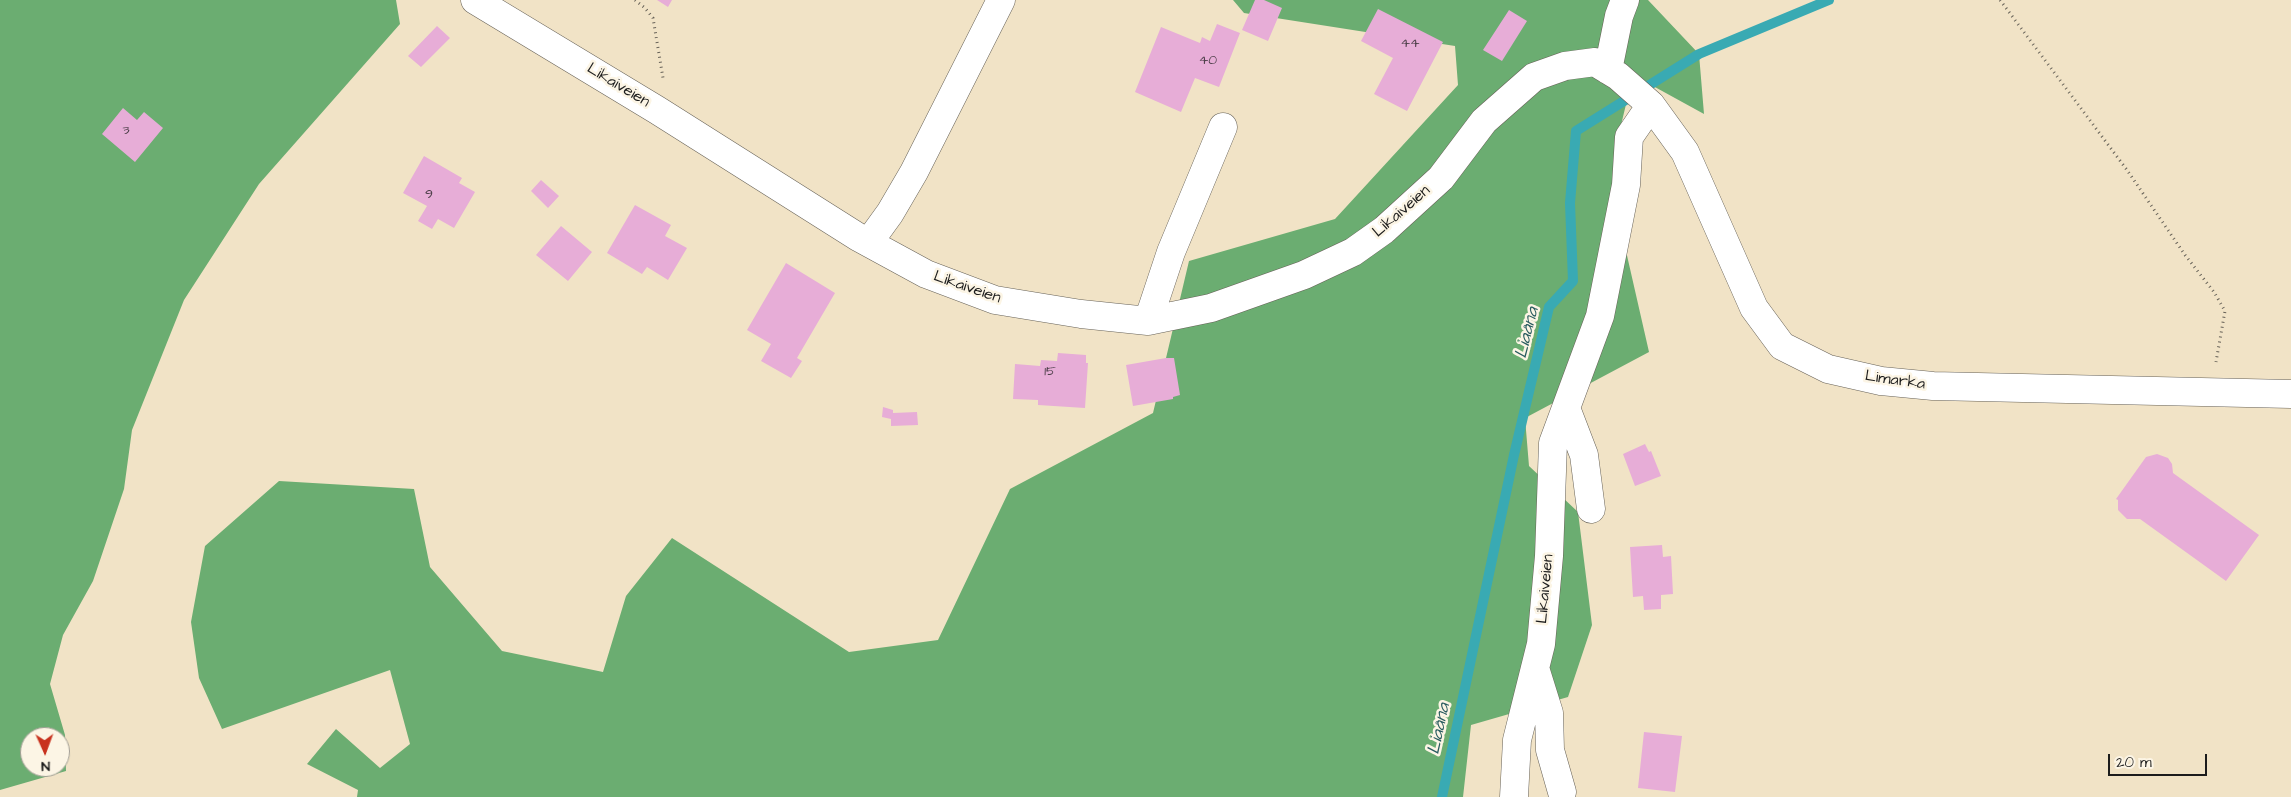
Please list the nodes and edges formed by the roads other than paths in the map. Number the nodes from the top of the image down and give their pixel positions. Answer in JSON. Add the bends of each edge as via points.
{"nodes":[{"id":1,"x":475,"y":0,"type":"edge"},
{"id":2,"x":1001,"y":0,"type":"edge"},
{"id":3,"x":1625,"y":0,"type":"edge"},
{"id":4,"x":1608,"y":70,"type":"junction"},
{"id":5,"x":1651,"y":105,"type":"junction"},
{"id":6,"x":1223,"y":127,"type":"dead end"},
{"id":7,"x":869,"y":242,"type":"junction"},
{"id":8,"x":1148,"y":321,"type":"junction"},
{"id":9,"x":2291,"y":394,"type":"edge"},
{"id":10,"x":1566,"y":408,"type":"junction"},
{"id":11,"x":1591,"y":509,"type":"dead end"},
{"id":12,"x":1535,"y":668,"type":"junction"},
{"id":13,"x":1562,"y":792,"type":"dead end"},
{"id":14,"x":1514,"y":797,"type":"edge"}],
"edges":[{"from":1,"to":7,"type":"street","name":"Likaiveien"},
{"from":2,"to":7,"type":"street","via":[[914,172]]},
{"from":3,"to":4,"type":"street"},
{"from":4,"to":5,"type":"street","name":"Likaiveien"},
{"from":4,"to":8,"type":"street","name":"Likaiveien","via":[[1595,62],[1565,66],[1534,77],[1484,121],[1441,178],[1384,230],[1353,252],[1304,275],[1211,308]]},
{"from":5,"to":9,"type":"street","name":"Limarka","via":[[1685,152],[1754,308],[1782,346],[1828,369],[1881,381],[1934,386]]},
{"from":5,"to":10,"type":"street","name":"Likaiveien","via":[[1629,137],[1626,185],[1600,316]]},
{"from":6,"to":8,"type":"street"},
{"from":7,"to":8,"type":"street","name":"Likaiveien","via":[[926,274],[995,300]]},
{"from":10,"to":11,"type":"street","via":[[1584,454]]},
{"from":10,"to":12,"type":"street","name":"Likaiveien","via":[[1553,443],[1549,556],[1541,644]]},
{"from":12,"to":13,"type":"street","via":[[1549,713],[1550,750]]},
{"from":12,"to":14,"type":"street","name":"Likaiveien","via":[[1517,740]]}]}
